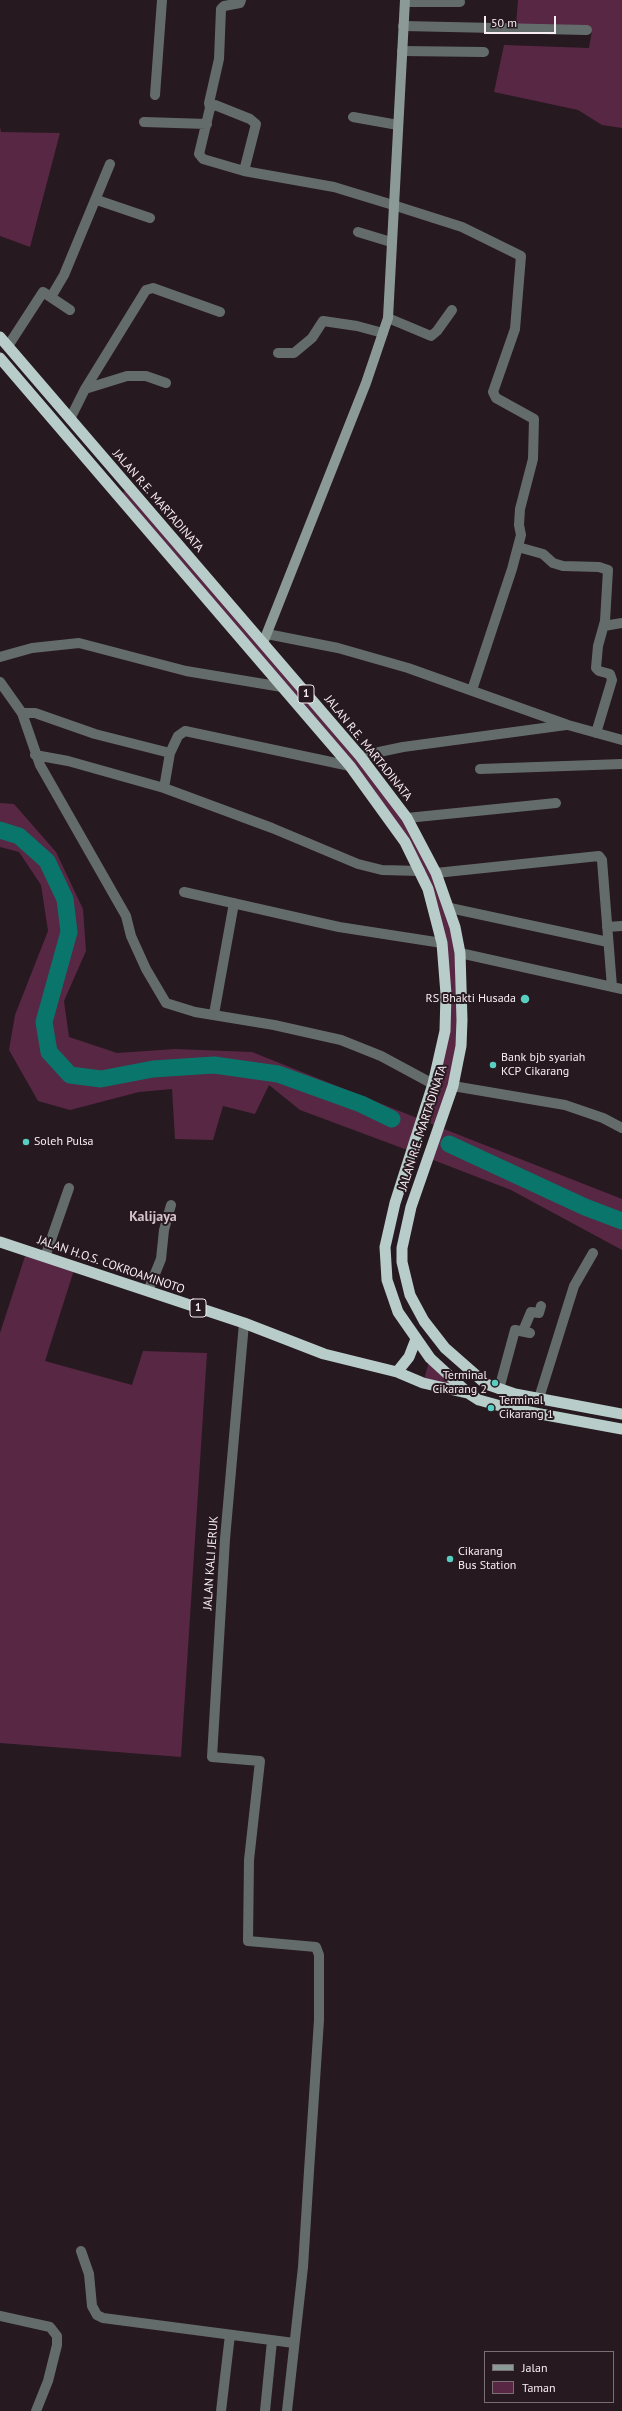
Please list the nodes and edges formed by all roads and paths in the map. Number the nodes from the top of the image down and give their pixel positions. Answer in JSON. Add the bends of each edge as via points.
{"nodes":[{"id":1,"x":162,"y":0,"type":"edge"},
{"id":2,"x":240,"y":0,"type":"edge"},
{"id":3,"x":405,"y":1,"type":"edge"},
{"id":4,"x":460,"y":2,"type":"dead end"},
{"id":5,"x":403,"y":26,"type":"junction"},
{"id":6,"x":587,"y":30,"type":"dead end"},
{"id":7,"x":402,"y":51,"type":"junction"},
{"id":8,"x":484,"y":52,"type":"dead end"},
{"id":9,"x":155,"y":95,"type":"dead end"},
{"id":10,"x":210,"y":108,"type":"junction"},
{"id":11,"x":354,"y":117,"type":"dead end"},
{"id":12,"x":144,"y":122,"type":"dead end"},
{"id":13,"x":207,"y":124,"type":"junction"},
{"id":14,"x":398,"y":125,"type":"junction"},
{"id":15,"x":110,"y":164,"type":"dead end"},
{"id":16,"x":244,"y":171,"type":"junction"},
{"id":17,"x":97,"y":200,"type":"junction"},
{"id":18,"x":393,"y":205,"type":"junction"},
{"id":19,"x":150,"y":218,"type":"dead end"},
{"id":20,"x":358,"y":232,"type":"dead end"},
{"id":21,"x":391,"y":242,"type":"junction"},
{"id":22,"x":51,"y":297,"type":"junction"},
{"id":23,"x":70,"y":310,"type":"dead end"},
{"id":24,"x":452,"y":310,"type":"dead end"},
{"id":25,"x":220,"y":312,"type":"dead end"},
{"id":26,"x":388,"y":318,"type":"junction"},
{"id":27,"x":383,"y":332,"type":"junction"},
{"id":28,"x":0,"y":337,"type":"edge"},
{"id":29,"x":8,"y":346,"type":"junction"},
{"id":30,"x":278,"y":353,"type":"dead end"},
{"id":31,"x":0,"y":358,"type":"edge"},
{"id":32,"x":166,"y":382,"type":"dead end"},
{"id":33,"x":85,"y":389,"type":"junction"},
{"id":34,"x":70,"y":419,"type":"junction"},
{"id":35,"x":518,"y":547,"type":"junction"},
{"id":36,"x":622,"y":623,"type":"edge"},
{"id":37,"x":604,"y":626,"type":"junction"},
{"id":38,"x":265,"y":638,"type":"junction"},
{"id":39,"x":0,"y":657,"type":"edge"},
{"id":40,"x":0,"y":682,"type":"edge"},
{"id":41,"x":282,"y":687,"type":"junction"},
{"id":42,"x":472,"y":690,"type":"junction"},
{"id":43,"x":22,"y":713,"type":"junction"},
{"id":44,"x":568,"y":725,"type":"junction"},
{"id":45,"x":596,"y":733,"type":"junction"},
{"id":46,"x":622,"y":740,"type":"edge"},
{"id":47,"x":170,"y":753,"type":"junction"},
{"id":48,"x":35,"y":755,"type":"junction"},
{"id":49,"x":360,"y":756,"type":"junction"},
{"id":50,"x":622,"y":764,"type":"edge"},
{"id":51,"x":350,"y":766,"type":"junction"},
{"id":52,"x":480,"y":769,"type":"dead end"},
{"id":53,"x":164,"y":788,"type":"junction"},
{"id":54,"x":556,"y":803,"type":"dead end"},
{"id":55,"x":407,"y":818,"type":"junction"},
{"id":56,"x":420,"y":871,"type":"junction"},
{"id":57,"x":436,"y":873,"type":"junction"},
{"id":58,"x":184,"y":892,"type":"dead end"},
{"id":59,"x":234,"y":903,"type":"junction"},
{"id":60,"x":450,"y":908,"type":"junction"},
{"id":61,"x":622,"y":926,"type":"edge"},
{"id":62,"x":607,"y":927,"type":"junction"},
{"id":63,"x":608,"y":942,"type":"junction"},
{"id":64,"x":442,"y":943,"type":"junction"},
{"id":65,"x":460,"y":953,"type":"junction"},
{"id":66,"x":617,"y":988,"type":"edge"},
{"id":67,"x":214,"y":1014,"type":"junction"},
{"id":68,"x":433,"y":1084,"type":"junction"},
{"id":69,"x":453,"y":1086,"type":"junction"},
{"id":70,"x":622,"y":1128,"type":"edge"},
{"id":71,"x":403,"y":1176,"type":"junction"},
{"id":72,"x":420,"y":1181,"type":"junction"},
{"id":73,"x":70,"y":1188,"type":"dead end"},
{"id":74,"x":395,"y":1203,"type":"junction"},
{"id":75,"x":171,"y":1205,"type":"dead end"},
{"id":76,"x":411,"y":1207,"type":"junction"},
{"id":77,"x":0,"y":1242,"type":"edge"},
{"id":78,"x":593,"y":1253,"type":"dead end"},
{"id":79,"x":45,"y":1257,"type":"junction"},
{"id":80,"x":148,"y":1291,"type":"junction"},
{"id":81,"x":541,"y":1306,"type":"dead end"},
{"id":82,"x":244,"y":1323,"type":"junction"},
{"id":83,"x":416,"y":1339,"type":"junction"},
{"id":84,"x":397,"y":1372,"type":"junction"},
{"id":85,"x":499,"y":1389,"type":"junction"},
{"id":86,"x":468,"y":1393,"type":"junction"},
{"id":87,"x":539,"y":1398,"type":"junction"},
{"id":88,"x":622,"y":1414,"type":"edge"},
{"id":89,"x":622,"y":1428,"type":"edge"},
{"id":90,"x":81,"y":2251,"type":"dead end"},
{"id":91,"x":0,"y":2316,"type":"edge"},
{"id":92,"x":230,"y":2335,"type":"junction"},
{"id":93,"x":272,"y":2340,"type":"junction"},
{"id":94,"x":294,"y":2343,"type":"junction"},
{"id":95,"x":36,"y":2411,"type":"edge"},
{"id":96,"x":221,"y":2411,"type":"edge"},
{"id":97,"x":265,"y":2411,"type":"edge"},
{"id":98,"x":287,"y":2411,"type":"edge"}],
"edges":[{"from":1,"to":9,"type":"street"},
{"from":2,"to":10,"type":"street","via":[[240,3],[220,9],[219,58]]},
{"from":3,"to":4,"type":"street"},
{"from":3,"to":5,"type":"main road"},
{"from":5,"to":6,"type":"street"},
{"from":5,"to":7,"type":"main road"},
{"from":7,"to":8,"type":"street"},
{"from":7,"to":14,"type":"main road"},
{"from":10,"to":13,"type":"street"},
{"from":10,"to":16,"type":"street","via":[[215,105],[250,119],[256,124]]},
{"from":11,"to":14,"type":"street"},
{"from":12,"to":13,"type":"street"},
{"from":13,"to":16,"type":"street","via":[[199,154],[203,159]]},
{"from":14,"to":18,"type":"main road"},
{"from":15,"to":17,"type":"street"},
{"from":16,"to":18,"type":"street","via":[[334,187]]},
{"from":17,"to":19,"type":"street"},
{"from":17,"to":22,"type":"street","via":[[64,275]]},
{"from":18,"to":21,"type":"main road"},
{"from":18,"to":35,"type":"street","via":[[462,226],[521,256],[515,329],[494,392],[496,398],[535,421],[533,459],[520,509],[521,535]]},
{"from":20,"to":21,"type":"street"},
{"from":21,"to":26,"type":"main road"},
{"from":22,"to":23,"type":"street"},
{"from":22,"to":29,"type":"street","via":[[44,292],[40,294]]},
{"from":24,"to":26,"type":"street","via":[[437,331],[430,336]]},
{"from":25,"to":33,"type":"street","via":[[149,288]]},
{"from":26,"to":27,"type":"main road"},
{"from":27,"to":30,"type":"street","via":[[323,321],[312,338],[294,353]]},
{"from":27,"to":38,"type":"main road","via":[[366,383]]},
{"from":28,"to":29,"type":"highway","name":"JALAN R.E. MARTADINATA","number":"1"},
{"from":29,"to":34,"type":"highway","name":"JALAN R.E. MARTADINATA","number":"1"},
{"from":31,"to":41,"type":"highway","name":"JALAN R.E. MARTADINATA","number":"1"},
{"from":32,"to":33,"type":"street","via":[[146,376],[127,376]]},
{"from":33,"to":34,"type":"street"},
{"from":34,"to":38,"type":"highway","name":"JALAN R.E. MARTADINATA","number":"1"},
{"from":35,"to":37,"type":"street","via":[[543,554],[553,563],[563,566],[598,567],[608,570]]},
{"from":35,"to":42,"type":"street"},
{"from":36,"to":37,"type":"street"},
{"from":37,"to":45,"type":"street","via":[[598,646],[596,668],[610,674],[612,680]]},
{"from":38,"to":42,"type":"street","via":[[338,648]]},
{"from":38,"to":49,"type":"highway","name":"JALAN R.E. MARTADINATA","number":"1"},
{"from":39,"to":41,"type":"street","via":[[32,648],[78,643],[186,671]]},
{"from":40,"to":43,"type":"street"},
{"from":41,"to":51,"type":"highway","name":"JALAN R.E. MARTADINATA","number":"1"},
{"from":42,"to":44,"type":"street"},
{"from":43,"to":47,"type":"street","via":[[35,713],[95,734]]},
{"from":43,"to":48,"type":"street"},
{"from":44,"to":45,"type":"street"},
{"from":44,"to":49,"type":"street","via":[[402,747]]},
{"from":45,"to":46,"type":"street"},
{"from":47,"to":51,"type":"street","via":[[178,736],[185,731]]},
{"from":47,"to":53,"type":"street"},
{"from":48,"to":53,"type":"street","via":[[68,761]]},
{"from":48,"to":67,"type":"street","via":[[126,916],[136,948],[163,1000],[171,1006]]},
{"from":49,"to":55,"type":"highway","name":"JALAN R.E. MARTADINATA","number":"1"},
{"from":50,"to":52,"type":"street"},
{"from":51,"to":56,"type":"highway","name":"JALAN R.E. MARTADINATA","number":"1","via":[[397,830]]},
{"from":53,"to":56,"type":"street","via":[[272,828],[358,864],[395,871]]},
{"from":54,"to":55,"type":"street"},
{"from":55,"to":57,"type":"highway","name":"JALAN R.E. MARTADINATA","number":"1"},
{"from":56,"to":64,"type":"highway","name":"JALAN R.E. MARTADINATA","number":"1","via":[[436,913]]},
{"from":57,"to":60,"type":"highway","name":"JALAN R.E. MARTADINATA","number":"1"},
{"from":57,"to":62,"type":"street","via":[[598,855],[602,860]]},
{"from":58,"to":59,"type":"street"},
{"from":59,"to":64,"type":"street","via":[[352,930]]},
{"from":59,"to":67,"type":"street"},
{"from":60,"to":63,"type":"street"},
{"from":60,"to":65,"type":"highway","name":"JALAN R.E. MARTADINATA","number":"1"},
{"from":61,"to":62,"type":"street"},
{"from":62,"to":63,"type":"street"},
{"from":63,"to":66,"type":"street"},
{"from":64,"to":68,"type":"highway","name":"JALAN R.E. MARTADINATA","number":"1","via":[[446,994],[444,1031]]},
{"from":65,"to":66,"type":"street"},
{"from":65,"to":69,"type":"highway","name":"JALAN R.E. MARTADINATA","number":"1","via":[[462,1034]]},
{"from":67,"to":68,"type":"street","via":[[274,1024],[341,1040],[381,1056]]},
{"from":68,"to":71,"type":"highway","name":"JALAN R.E. MARTADINATA","number":"1"},
{"from":69,"to":70,"type":"street","via":[[565,1105],[603,1118]]},
{"from":69,"to":72,"type":"highway","name":"JALAN R.E. MARTADINATA","number":"1"},
{"from":71,"to":72,"type":"highway","via":[[410,1182]]},
{"from":71,"to":74,"type":"highway","name":"JALAN R.E. MARTADINATA","number":"1"},
{"from":72,"to":76,"type":"highway","name":"JALAN R.E. MARTADINATA","number":"1"},
{"from":73,"to":79,"type":"street"},
{"from":74,"to":76,"type":"highway","via":[[403,1202]]},
{"from":74,"to":83,"type":"highway","name":"JALAN R.E. MARTADINATA","number":"1","via":[[384,1262],[392,1297]]},
{"from":75,"to":80,"type":"street","via":[[164,1230],[161,1259]]},
{"from":76,"to":85,"type":"highway","name":"JALAN R.E. MARTADINATA","number":"1","via":[[402,1248],[402,1262],[410,1295],[424,1321],[445,1348],[486,1384]]},
{"from":77,"to":79,"type":"highway","name":"JALAN H.O.S. COKROAMINOTO","number":"1"},
{"from":78,"to":87,"type":"street","via":[[574,1286]]},
{"from":79,"to":80,"type":"highway","name":"JALAN H.O.S. COKROAMINOTO","number":"1"},
{"from":80,"to":82,"type":"highway","name":"JALAN H.O.S. COKROAMINOTO","number":"1"},
{"from":81,"to":85,"type":"street","via":[[539,1313],[531,1312],[527,1332],[515,1330]]},
{"from":82,"to":84,"type":"highway","name":"JALAN H.O.S. COKROAMINOTO","number":"1","via":[[324,1354]]},
{"from":82,"to":94,"type":"street","name":"JALAN KALI JERUK","via":[[225,1539],[212,1757],[260,1761],[249,1860],[248,1941],[316,1947],[319,1955],[319,2020],[302,2268]]},
{"from":83,"to":84,"type":"highway","via":[[409,1357]]},
{"from":83,"to":86,"type":"highway","name":"JALAN R.E. MARTADINATA","number":"1","via":[[430,1358]]},
{"from":84,"to":86,"type":"highway","name":"JALAN H.O.S. COKROAMINOTO","number":"1","via":[[423,1383]]},
{"from":85,"to":87,"type":"highway","number":"1"},
{"from":86,"to":89,"type":"highway","number":"1","via":[[478,1400],[497,1405]]},
{"from":87,"to":88,"type":"highway","number":"1"},
{"from":90,"to":92,"type":"street","via":[[89,2274],[92,2306],[97,2315],[116,2321]]},
{"from":91,"to":95,"type":"street","via":[[50,2327],[57,2336],[48,2380]]},
{"from":92,"to":93,"type":"street"},
{"from":92,"to":96,"type":"street"},
{"from":93,"to":94,"type":"street"},
{"from":93,"to":97,"type":"street"},
{"from":94,"to":98,"type":"street"}]}
